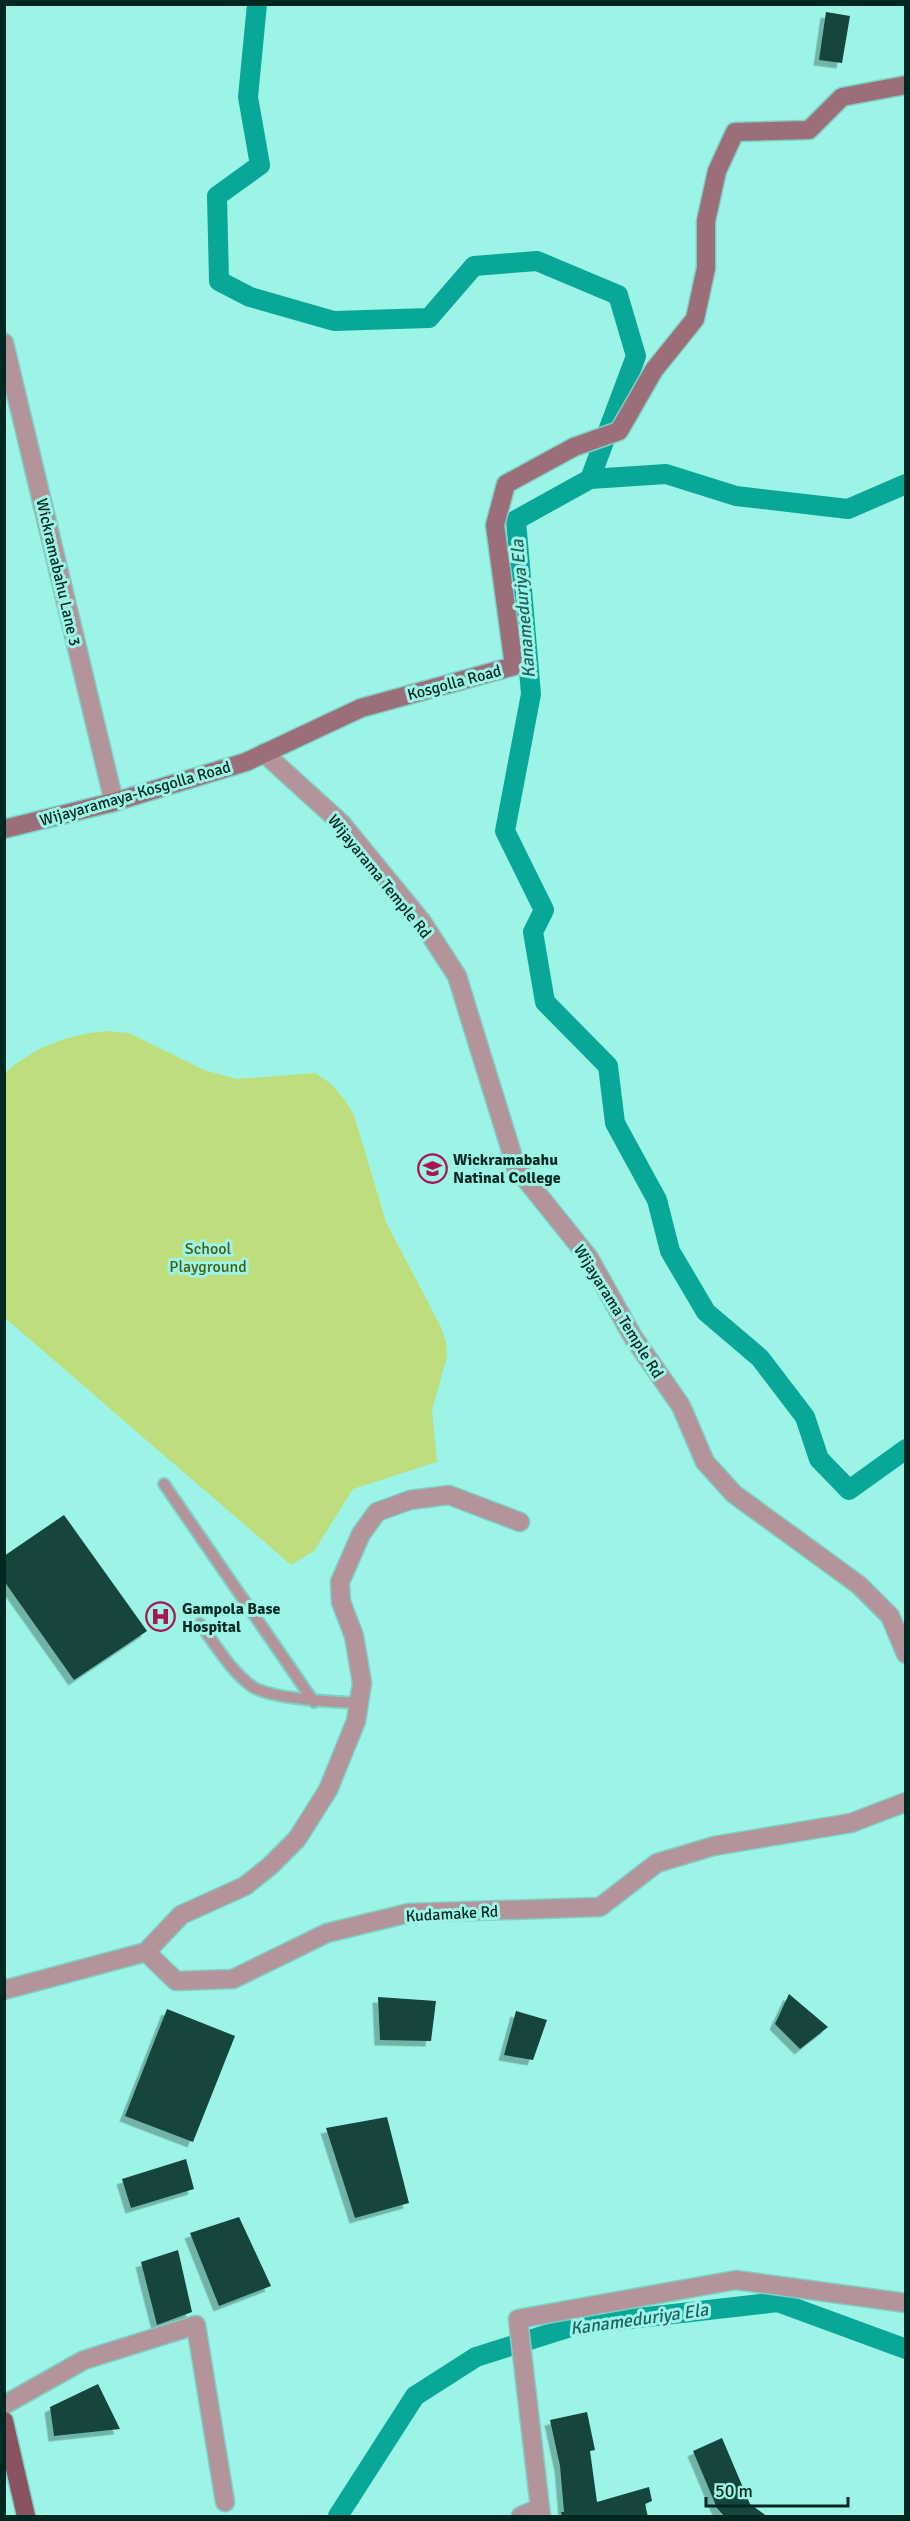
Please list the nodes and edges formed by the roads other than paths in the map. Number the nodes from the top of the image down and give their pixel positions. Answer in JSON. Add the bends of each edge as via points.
{"nodes":[{"id":1,"x":906,"y":85,"type":"edge"},
{"id":2,"x":4,"y":343,"type":"edge"},
{"id":3,"x":264,"y":753,"type":"junction"},
{"id":4,"x":114,"y":802,"type":"junction"},
{"id":5,"x":4,"y":829,"type":"edge"},
{"id":6,"x":164,"y":1484,"type":"dead end"},
{"id":7,"x":520,"y":1522,"type":"dead end"},
{"id":8,"x":200,"y":1624,"type":"dead end"},
{"id":9,"x":906,"y":1654,"type":"edge"},
{"id":10,"x":314,"y":1701,"type":"junction"},
{"id":11,"x":358,"y":1703,"type":"junction"},
{"id":12,"x":906,"y":1802,"type":"edge"},
{"id":13,"x":146,"y":1952,"type":"junction"},
{"id":14,"x":4,"y":1990,"type":"edge"},
{"id":15,"x":906,"y":2303,"type":"edge"},
{"id":16,"x":4,"y":2405,"type":"edge"},
{"id":17,"x":4,"y":2421,"type":"edge"},
{"id":18,"x":225,"y":2502,"type":"dead end"},
{"id":19,"x":541,"y":2512,"type":"edge"},
{"id":20,"x":26,"y":2517,"type":"edge"},
{"id":21,"x":521,"y":2517,"type":"edge"}],
"edges":[{"from":1,"to":3,"type":"street","name":"Kosgolla Road","via":[[842,97],[809,130],[735,132],[717,171],[706,221],[706,268],[695,319],[654,370],[620,431],[574,447],[506,484],[495,525],[514,666],[361,708]]},
{"from":2,"to":4,"type":"street","name":"Wickramabahu Lane 3"},
{"from":3,"to":4,"type":"street","name":"Wijayaramaya-Kosgolla Road"},
{"from":3,"to":9,"type":"street","name":"Wijayarama Temple Rd","via":[[341,823],[422,922],[457,976],[516,1167],[589,1258],[633,1337],[681,1406],[705,1462],[734,1494],[859,1585],[890,1616]]},
{"from":4,"to":5,"type":"street","name":"Wijayaramaya-Kosgolla Road"},
{"from":6,"to":10,"type":"lane"},
{"from":7,"to":11,"type":"street","via":[[449,1495],[410,1500],[377,1512],[361,1534],[340,1582],[341,1602],[354,1636],[362,1683]]},
{"from":8,"to":10,"type":"lane","via":[[255,1689]]},
{"from":10,"to":11,"type":"lane"},
{"from":11,"to":13,"type":"street","via":[[352,1731],[328,1790],[297,1839],[245,1886],[181,1916]]},
{"from":12,"to":13,"type":"street","name":"Kudamake Rd","via":[[851,1823],[714,1846],[657,1863],[600,1907],[409,1913],[327,1933],[233,1978],[176,1981]]},
{"from":13,"to":14,"type":"street"},
{"from":15,"to":19,"type":"street","via":[[736,2280],[518,2319]]},
{"from":16,"to":18,"type":"street","via":[[84,2360],[196,2325]]},
{"from":17,"to":20,"type":"main road"},
{"from":19,"to":21,"type":"street"}]}
